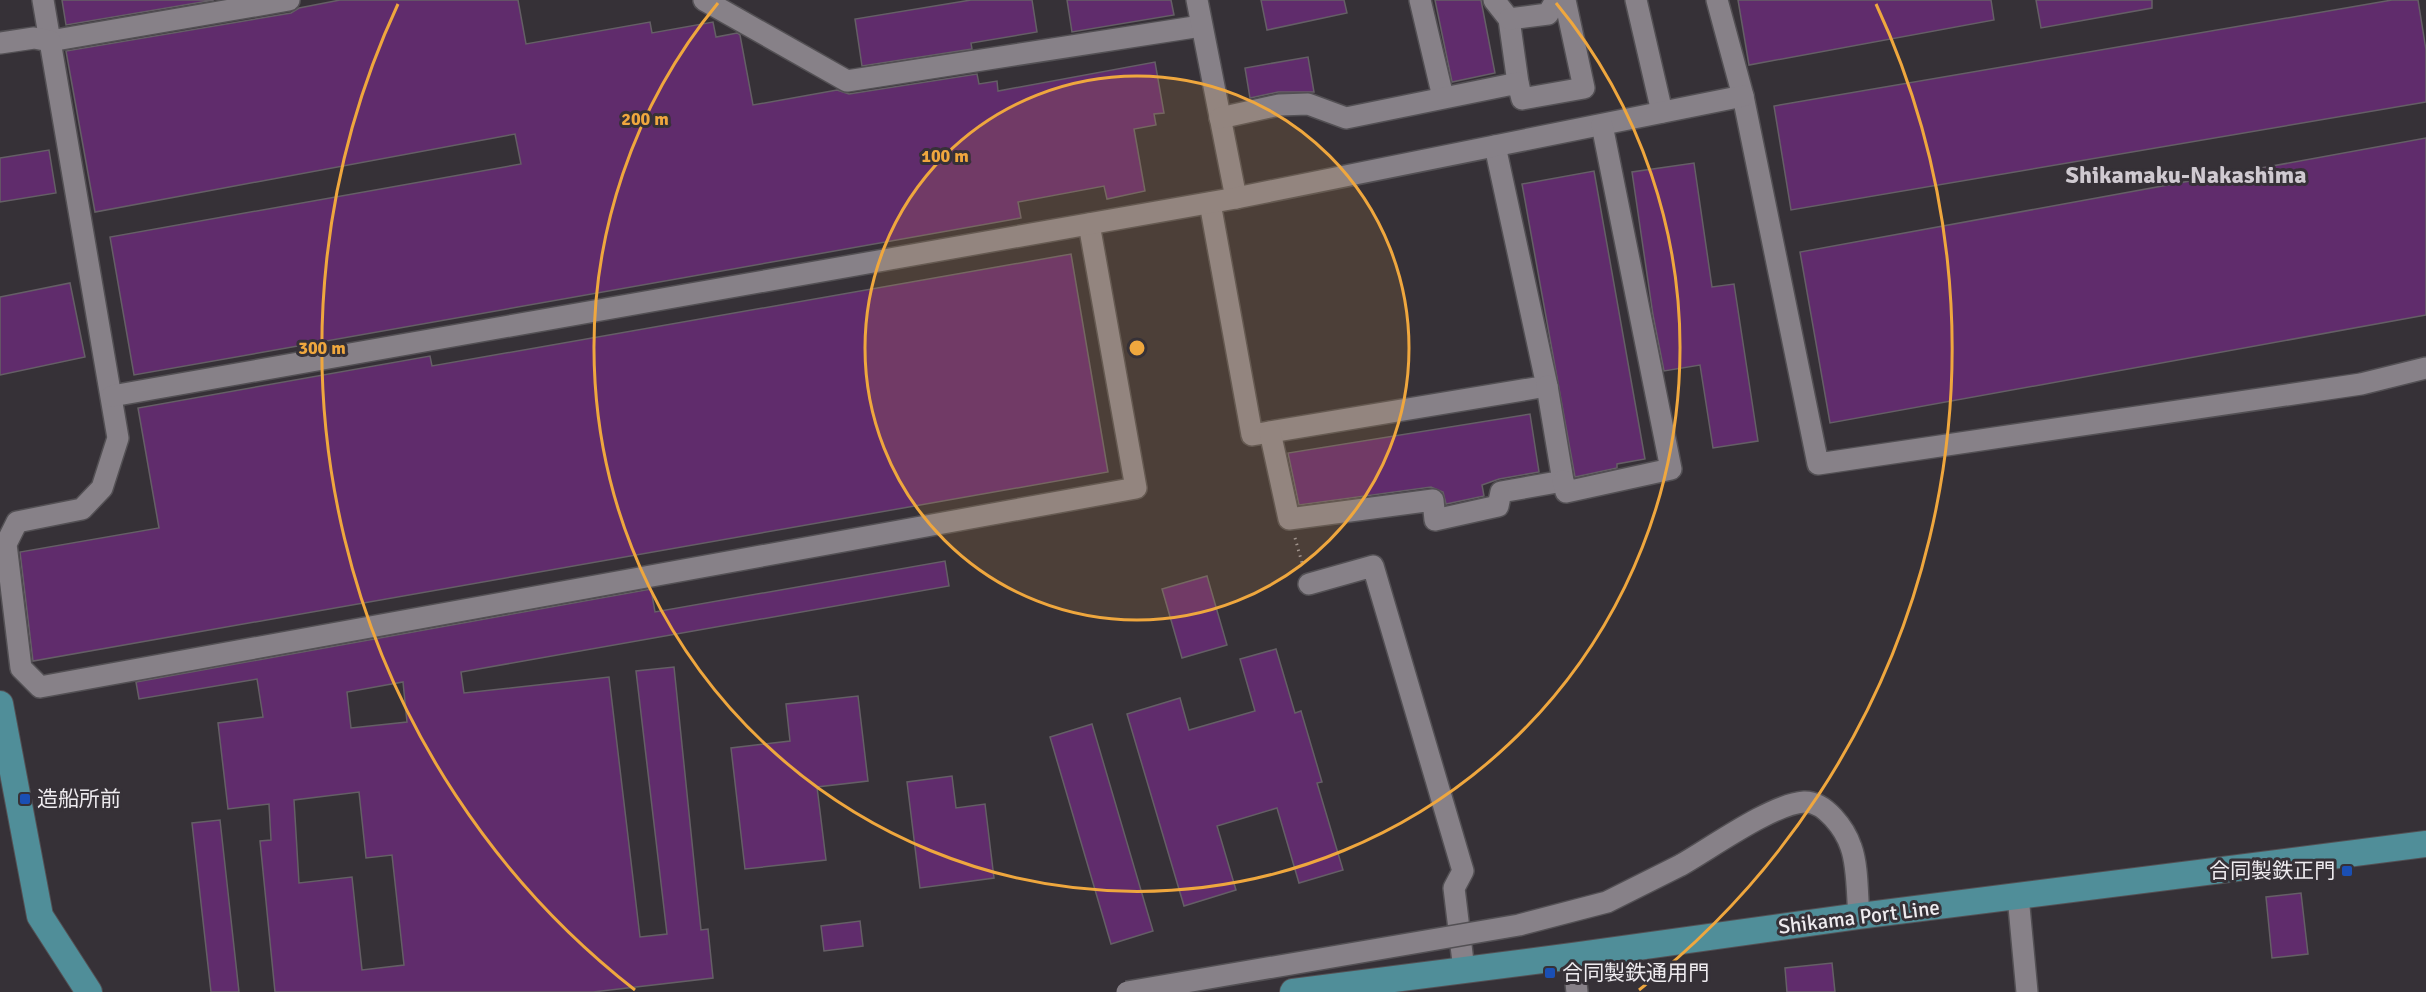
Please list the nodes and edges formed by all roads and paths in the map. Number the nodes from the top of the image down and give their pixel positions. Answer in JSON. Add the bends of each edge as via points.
{"nodes":[{"id":1,"x":43,"y":0,"type":"edge"},
{"id":2,"x":289,"y":0,"type":"edge"},
{"id":3,"x":704,"y":0,"type":"edge"},
{"id":4,"x":1197,"y":0,"type":"edge"},
{"id":5,"x":1420,"y":0,"type":"edge"},
{"id":6,"x":1494,"y":0,"type":"edge"},
{"id":7,"x":1556,"y":0,"type":"edge"},
{"id":8,"x":1565,"y":0,"type":"edge"},
{"id":9,"x":1636,"y":0,"type":"edge"},
{"id":10,"x":1718,"y":0,"type":"edge"},
{"id":11,"x":1509,"y":19,"type":"junction"},
{"id":12,"x":1201,"y":26,"type":"junction"},
{"id":13,"x":50,"y":41,"type":"junction"},
{"id":14,"x":0,"y":43,"type":"edge"},
{"id":15,"x":1518,"y":83,"type":"junction"},
{"id":16,"x":1743,"y":96,"type":"junction"},
{"id":17,"x":1443,"y":97,"type":"junction"},
{"id":18,"x":1662,"y":112,"type":"junction"},
{"id":19,"x":1220,"y":118,"type":"junction"},
{"id":20,"x":1602,"y":124,"type":"junction"},
{"id":21,"x":1496,"y":146,"type":"junction"},
{"id":22,"x":1236,"y":198,"type":"junction"},
{"id":23,"x":1210,"y":203,"type":"junction"},
{"id":24,"x":1089,"y":224,"type":"junction"},
{"id":25,"x":2426,"y":368,"type":"edge"},
{"id":26,"x":1547,"y":386,"type":"junction"},
{"id":27,"x":112,"y":396,"type":"junction"},
{"id":28,"x":1270,"y":432,"type":"junction"},
{"id":29,"x":1563,"y":481,"type":"junction"},
{"id":30,"x":1289,"y":519,"type":"junction"},
{"id":31,"x":1308,"y":580,"type":"joint"},
{"id":32,"x":0,"y":704,"type":"edge"},
{"id":33,"x":2426,"y":844,"type":"edge"},
{"id":34,"x":2018,"y":897,"type":"junction"},
{"id":35,"x":1859,"y":916,"type":"junction"},
{"id":36,"x":1573,"y":956,"type":"junction"},
{"id":37,"x":1464,"y":970,"type":"junction"},
{"id":38,"x":89,"y":992,"type":"edge"},
{"id":39,"x":1126,"y":992,"type":"edge"},
{"id":40,"x":1293,"y":992,"type":"edge"},
{"id":41,"x":1577,"y":992,"type":"edge"},
{"id":42,"x":2027,"y":992,"type":"edge"}],
"edges":[{"from":1,"to":13,"type":"street"},
{"from":2,"to":13,"type":"street"},
{"from":3,"to":12,"type":"street","via":[[847,81]]},
{"from":4,"to":12,"type":"street"},
{"from":5,"to":17,"type":"street"},
{"from":6,"to":11,"type":"street"},
{"from":7,"to":11,"type":"street","via":[[1548,14]]},
{"from":8,"to":15,"type":"street","via":[[1584,88],[1522,99]]},
{"from":9,"to":18,"type":"street"},
{"from":10,"to":16,"type":"street"},
{"from":11,"to":15,"type":"street"},
{"from":12,"to":19,"type":"street"},
{"from":13,"to":14,"type":"street","via":[[34,38]]},
{"from":13,"to":27,"type":"street"},
{"from":15,"to":17,"type":"street"},
{"from":16,"to":18,"type":"street"},
{"from":16,"to":25,"type":"street","via":[[1818,464],[2361,384]]},
{"from":17,"to":19,"type":"street","via":[[1346,118],[1308,104],[1279,105]]},
{"from":18,"to":20,"type":"street"},
{"from":19,"to":22,"type":"street"},
{"from":20,"to":21,"type":"street"},
{"from":20,"to":29,"type":"street","via":[[1671,469],[1566,492]]},
{"from":21,"to":22,"type":"street"},
{"from":21,"to":26,"type":"street"},
{"from":22,"to":23,"type":"street"},
{"from":23,"to":24,"type":"street"},
{"from":23,"to":28,"type":"street","via":[[1252,435]]},
{"from":24,"to":27,"type":"street"},
{"from":24,"to":27,"type":"street","via":[[1136,488],[40,687],[21,668],[6,544],[17,522],[82,509],[102,488],[118,438]]},
{"from":26,"to":28,"type":"street"},
{"from":26,"to":29,"type":"street"},
{"from":28,"to":30,"type":"street"},
{"from":29,"to":30,"type":"street","via":[[1500,492],[1498,506],[1435,520],[1433,500]]},
{"from":30,"to":31,"type":"path"},
{"from":31,"to":37,"type":"street","via":[[1373,566],[1462,871],[1454,888]]},
{"from":32,"to":38,"type":"main road","via":[[40,916]]},
{"from":33,"to":34,"type":"main road","name":"Shikama Port Line"},
{"from":34,"to":35,"type":"main road","name":"Shikama Port Line"},
{"from":34,"to":42,"type":"street"},
{"from":35,"to":36,"type":"main road","name":"Shikama Port Line"},
{"from":35,"to":39,"type":"street","bridge":true,"via":[[1852,849],[1843,827],[1826,811],[1806,802],[1763,817],[1607,902],[1519,925]]},
{"from":36,"to":37,"type":"main road","name":"Shikama Port Line"},
{"from":36,"to":41,"type":"street"},
{"from":37,"to":40,"type":"main road","name":"Shikama Port Line"}]}
